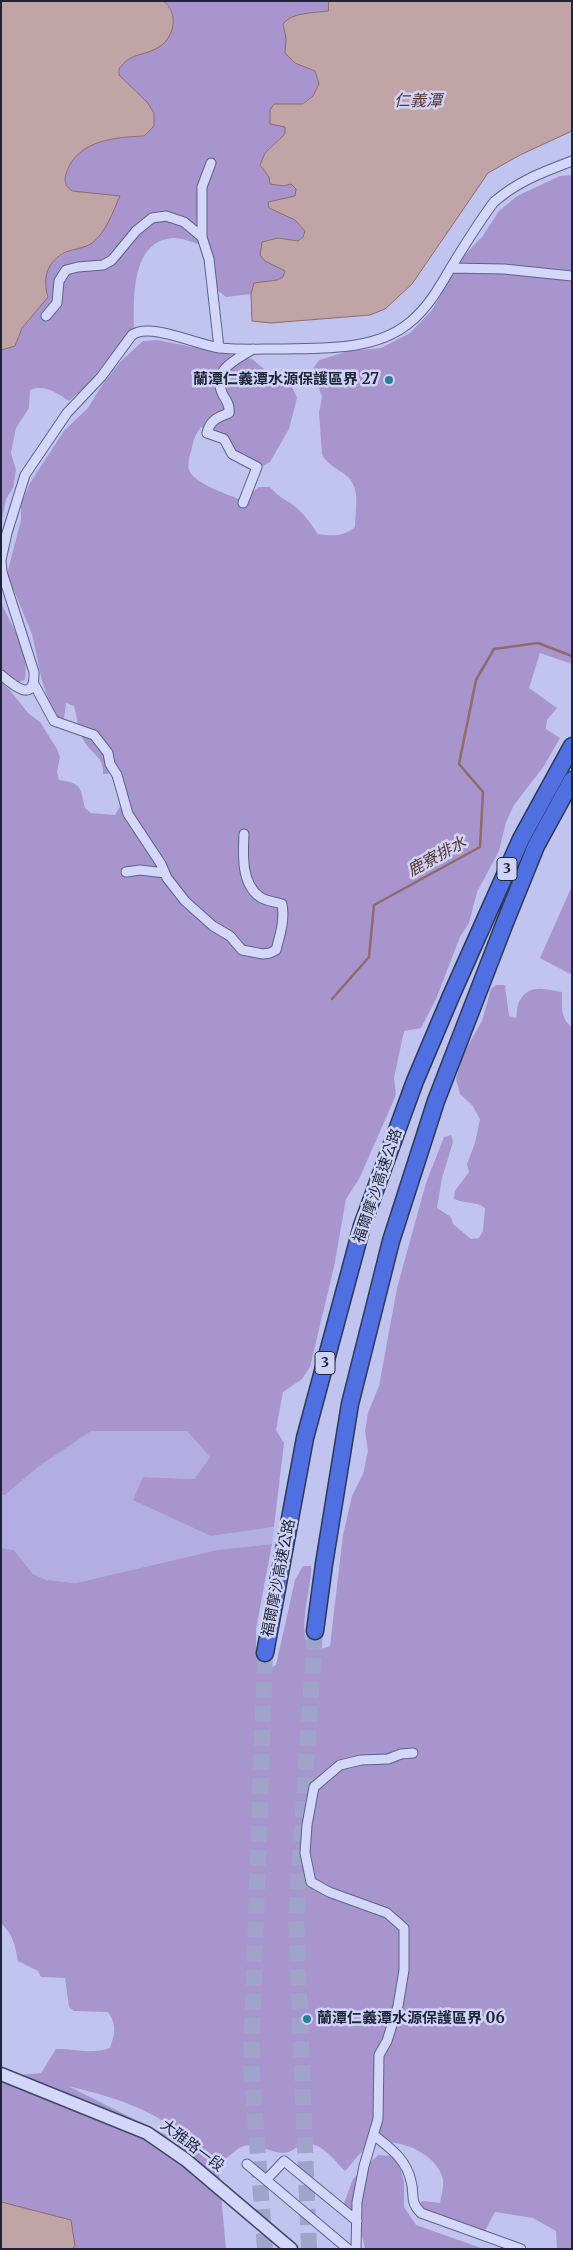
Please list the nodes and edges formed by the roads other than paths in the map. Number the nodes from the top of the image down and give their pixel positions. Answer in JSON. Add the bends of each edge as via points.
{"nodes":[{"id":1,"x":572,"y":161,"type":"edge"},
{"id":2,"x":211,"y":163,"type":"dead end"},
{"id":3,"x":202,"y":237,"type":"junction"},
{"id":4,"x":451,"y":268,"type":"junction"},
{"id":5,"x":572,"y":276,"type":"edge"},
{"id":6,"x":46,"y":316,"type":"dead end"},
{"id":7,"x":219,"y":348,"type":"junction"},
{"id":8,"x":253,"y":349,"type":"junction"},
{"id":9,"x":243,"y":503,"type":"dead end"},
{"id":10,"x":1,"y":674,"type":"edge"},
{"id":11,"x":34,"y":684,"type":"junction"},
{"id":12,"x":572,"y":746,"type":"edge"},
{"id":13,"x":572,"y":780,"type":"edge"},
{"id":14,"x":244,"y":834,"type":"dead end"},
{"id":15,"x":126,"y":872,"type":"dead end"},
{"id":16,"x":165,"y":873,"type":"junction"},
{"id":17,"x":315,"y":1631,"type":"tunnel mouth"},
{"id":18,"x":265,"y":1653,"type":"tunnel mouth"},
{"id":19,"x":412,"y":1753,"type":"dead end"},
{"id":20,"x":1,"y":2074,"type":"edge"},
{"id":21,"x":375,"y":2136,"type":"junction"},
{"id":22,"x":247,"y":2164,"type":"dead end"},
{"id":23,"x":266,"y":2180,"type":"junction"},
{"id":24,"x":357,"y":2220,"type":"junction"},
{"id":25,"x":290,"y":2249,"type":"edge"},
{"id":26,"x":348,"y":2249,"type":"edge"},
{"id":27,"x":356,"y":2249,"type":"edge"},
{"id":28,"x":521,"y":2249,"type":"edge"}],
"edges":[{"from":1,"to":4,"type":"street","via":[[532,175],[501,196],[483,217]]},
{"from":2,"to":3,"type":"street","via":[[202,187]]},
{"from":3,"to":6,"type":"street","via":[[184,222],[166,216],[152,218],[136,231],[112,260],[103,265],[66,270],[59,281],[57,304]]},
{"from":3,"to":7,"type":"street","via":[[210,259]]},
{"from":4,"to":5,"type":"street"},
{"from":4,"to":8,"type":"street","via":[[435,296],[410,322],[380,339],[326,347]]},
{"from":7,"to":8,"type":"street"},
{"from":7,"to":11,"type":"street","via":[[138,330],[121,347],[101,378],[67,413],[25,475],[1,560],[34,672]]},
{"from":8,"to":9,"type":"street","via":[[225,366],[219,377],[220,388],[230,408],[229,413],[215,418],[208,433],[224,439],[232,454],[257,467]]},
{"from":10,"to":11,"type":"street","via":[[17,689],[31,689]]},
{"from":11,"to":16,"type":"street","via":[[54,721],[94,735],[108,753],[128,814]]},
{"from":12,"to":18,"type":"highway","name":"福爾摩沙高速公路","number":"3","via":[[521,838],[451,996],[415,1081],[362,1226],[305,1438]]},
{"from":13,"to":17,"type":"highway","name":"福爾摩沙高速公路","number":"3","via":[[536,846],[436,1101],[391,1241],[350,1404]]},
{"from":14,"to":16,"type":"street","via":[[243,862],[252,887],[261,898],[282,904],[284,911],[276,950],[270,953],[242,950],[230,936],[184,901]]},
{"from":15,"to":16,"type":"street"},
{"from":19,"to":21,"type":"street","via":[[340,1765],[314,1787],[307,1825],[305,1853],[311,1882],[328,1892],[387,1913],[404,1928],[404,1970],[398,2006],[379,2055]]},
{"from":20,"to":25,"type":"main road","name":"大雅路一段","via":[[147,2133],[186,2160]]},
{"from":21,"to":24,"type":"street","via":[[364,2166]]},
{"from":21,"to":28,"type":"street","via":[[401,2157],[411,2181],[413,2206],[420,2213]]},
{"from":22,"to":23,"type":"street"},
{"from":23,"to":24,"type":"street","via":[[284,2161]]},
{"from":23,"to":26,"type":"street"},
{"from":24,"to":27,"type":"street"}]}
